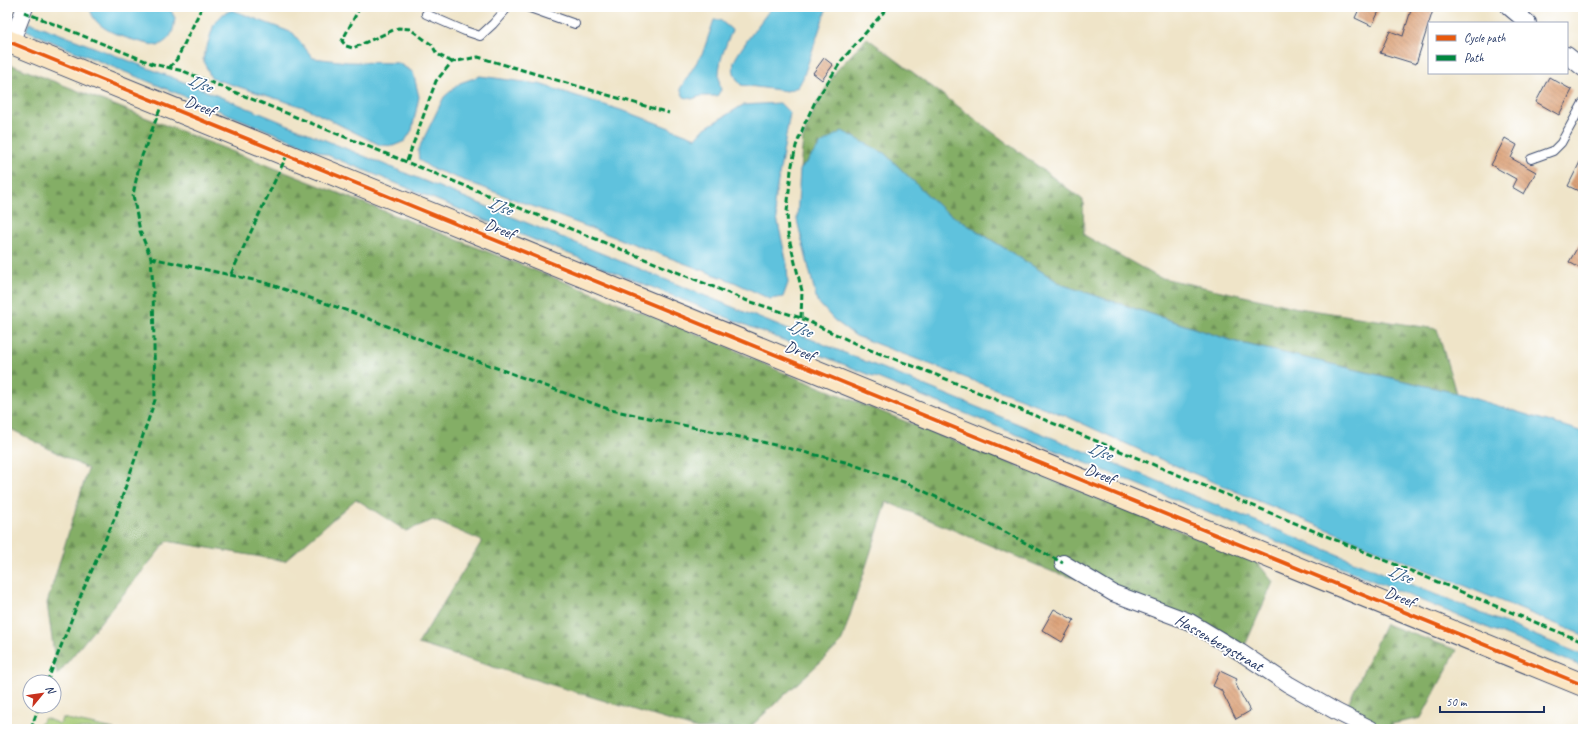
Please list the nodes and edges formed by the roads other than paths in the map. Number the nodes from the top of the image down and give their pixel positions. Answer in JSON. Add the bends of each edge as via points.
{"nodes":[{"id":1,"x":508,"y":7,"type":"edge"},
{"id":2,"x":527,"y":7,"type":"edge"},
{"id":3,"x":1509,"y":7,"type":"edge"},
{"id":4,"x":426,"y":14,"type":"dead end"},
{"id":5,"x":17,"y":22,"type":"edge"},
{"id":6,"x":1527,"y":22,"type":"edge"},
{"id":7,"x":575,"y":24,"type":"dead end"},
{"id":8,"x":1568,"y":56,"type":"edge"},
{"id":9,"x":1583,"y":68,"type":"edge"},
{"id":10,"x":1583,"y":103,"type":"edge"},
{"id":11,"x":1531,"y":159,"type":"dead end"},
{"id":12,"x":1064,"y":563,"type":"dead end"},
{"id":13,"x":1583,"y":685,"type":"edge"},
{"id":14,"x":1371,"y":729,"type":"edge"}],
"edges":[{"from":1,"to":4,"type":"lane","via":[[480,36]]},
{"from":2,"to":7,"type":"lane"},
{"from":3,"to":6,"type":"street"},
{"from":5,"to":13,"type":"main road","name":"Dreef","via":[[415,207]]},
{"from":8,"to":9,"type":"street"},
{"from":10,"to":11,"type":"lane","via":[[1561,143],[1553,151]]},
{"from":12,"to":14,"type":"street","name":"Hassenbergstraat","via":[[1113,593],[1190,622],[1288,684]]}]}
